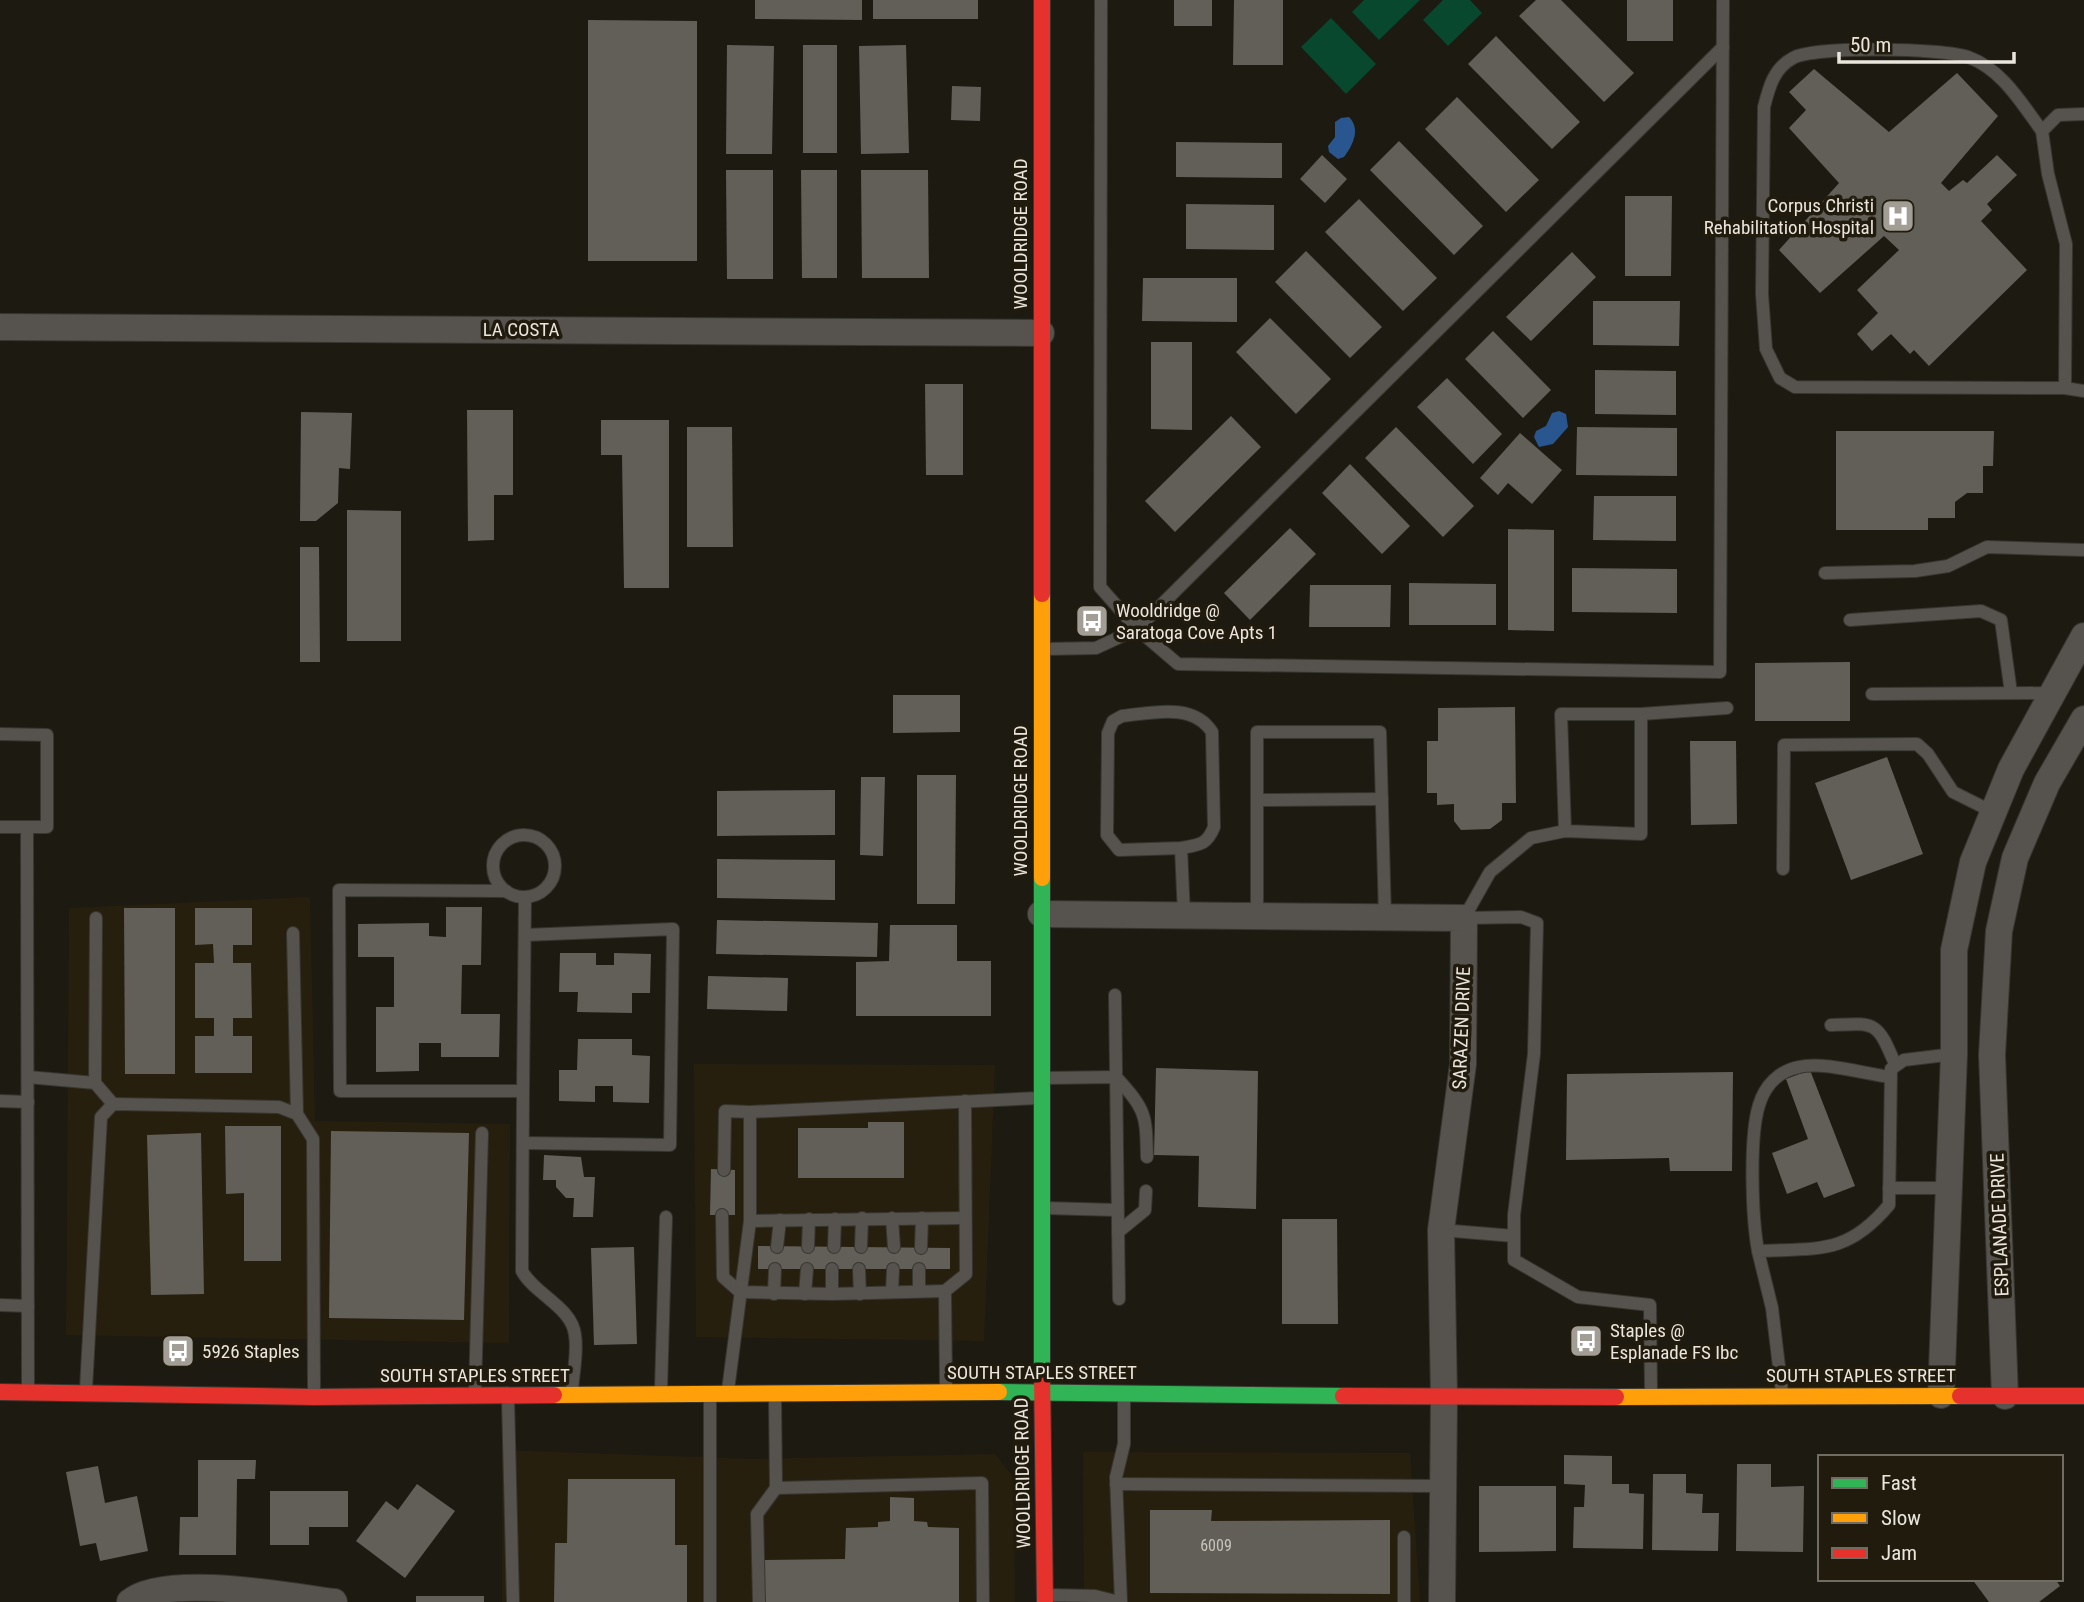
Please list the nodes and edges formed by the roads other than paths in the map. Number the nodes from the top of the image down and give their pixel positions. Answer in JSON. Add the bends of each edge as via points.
{"nodes":[{"id":1,"x":1042,"y":0,"type":"edge"},
{"id":2,"x":1101,"y":0,"type":"edge"},
{"id":3,"x":1723,"y":0,"type":"edge"},
{"id":4,"x":1723,"y":47,"type":"junction"},
{"id":5,"x":2084,"y":114,"type":"edge"},
{"id":6,"x":2042,"y":131,"type":"junction"},
{"id":7,"x":0,"y":327,"type":"edge"},
{"id":8,"x":1041,"y":333,"type":"junction"},
{"id":9,"x":2065,"y":388,"type":"junction"},
{"id":10,"x":2084,"y":391,"type":"edge"},
{"id":11,"x":2084,"y":550,"type":"edge"},
{"id":12,"x":1825,"y":573,"type":"dead end"},
{"id":13,"x":1850,"y":620,"type":"dead end"},
{"id":14,"x":1137,"y":629,"type":"junction"},
{"id":15,"x":2084,"y":636,"type":"edge"},
{"id":16,"x":1041,"y":649,"type":"junction"},
{"id":17,"x":2011,"y":693,"type":"junction"},
{"id":18,"x":2055,"y":693,"type":"junction"},
{"id":19,"x":1872,"y":694,"type":"dead end"},
{"id":20,"x":1727,"y":708,"type":"dead end"},
{"id":21,"x":1641,"y":714,"type":"junction"},
{"id":22,"x":2081,"y":732,"type":"edge"},
{"id":23,"x":0,"y":734,"type":"edge"},
{"id":24,"x":1382,"y":799,"type":"junction"},
{"id":25,"x":1257,"y":800,"type":"junction"},
{"id":26,"x":1993,"y":812,"type":"junction"},
{"id":27,"x":0,"y":827,"type":"edge"},
{"id":28,"x":27,"y":828,"type":"junction"},
{"id":29,"x":2027,"y":828,"type":"junction"},
{"id":30,"x":1565,"y":831,"type":"junction"},
{"id":31,"x":1181,"y":848,"type":"junction"},
{"id":32,"x":1783,"y":869,"type":"dead end"},
{"id":33,"x":506,"y":891,"type":"junction"},
{"id":34,"x":525,"y":897,"type":"junction"},
{"id":35,"x":1041,"y":914,"type":"junction"},
{"id":36,"x":1184,"y":915,"type":"junction"},
{"id":37,"x":1257,"y":916,"type":"junction"},
{"id":38,"x":1385,"y":917,"type":"junction"},
{"id":39,"x":96,"y":918,"type":"dead end"},
{"id":40,"x":1464,"y":918,"type":"junction"},
{"id":41,"x":293,"y":933,"type":"dead end"},
{"id":42,"x":525,"y":935,"type":"junction"},
{"id":43,"x":1115,"y":995,"type":"dead end"},
{"id":44,"x":1831,"y":1025,"type":"dead end"},
{"id":45,"x":1954,"y":1055,"type":"junction"},
{"id":46,"x":1992,"y":1055,"type":"junction"},
{"id":47,"x":1895,"y":1064,"type":"junction"},
{"id":48,"x":28,"y":1077,"type":"junction"},
{"id":49,"x":1116,"y":1077,"type":"junction"},
{"id":50,"x":1890,"y":1077,"type":"junction"},
{"id":51,"x":1041,"y":1078,"type":"junction"},
{"id":52,"x":95,"y":1083,"type":"junction"},
{"id":53,"x":523,"y":1091,"type":"junction"},
{"id":54,"x":1041,"y":1097,"type":"junction"},
{"id":55,"x":0,"y":1101,"type":"edge"},
{"id":56,"x":965,"y":1101,"type":"junction"},
{"id":57,"x":28,"y":1102,"type":"junction"},
{"id":58,"x":113,"y":1104,"type":"junction"},
{"id":59,"x":750,"y":1112,"type":"junction"},
{"id":60,"x":297,"y":1114,"type":"junction"},
{"id":61,"x":482,"y":1133,"type":"dead end"},
{"id":62,"x":523,"y":1143,"type":"junction"},
{"id":63,"x":1147,"y":1157,"type":"dead end"},
{"id":64,"x":724,"y":1170,"type":"dead end"},
{"id":65,"x":1889,"y":1188,"type":"junction"},
{"id":66,"x":1949,"y":1188,"type":"junction"},
{"id":67,"x":1146,"y":1191,"type":"dead end"},
{"id":68,"x":1041,"y":1208,"type":"junction"},
{"id":69,"x":1117,"y":1210,"type":"junction"},
{"id":70,"x":722,"y":1215,"type":"dead end"},
{"id":71,"x":666,"y":1217,"type":"dead end"},
{"id":72,"x":862,"y":1218,"type":"junction"},
{"id":73,"x":892,"y":1218,"type":"junction"},
{"id":74,"x":922,"y":1218,"type":"junction"},
{"id":75,"x":965,"y":1218,"type":"junction"},
{"id":76,"x":809,"y":1219,"type":"junction"},
{"id":77,"x":835,"y":1219,"type":"junction"},
{"id":78,"x":750,"y":1220,"type":"junction"},
{"id":79,"x":779,"y":1220,"type":"junction"},
{"id":80,"x":1441,"y":1230,"type":"junction"},
{"id":81,"x":1118,"y":1232,"type":"junction"},
{"id":82,"x":1514,"y":1236,"type":"junction"},
{"id":83,"x":777,"y":1247,"type":"dead end"},
{"id":84,"x":808,"y":1247,"type":"dead end"},
{"id":85,"x":834,"y":1247,"type":"dead end"},
{"id":86,"x":860,"y":1247,"type":"dead end"},
{"id":87,"x":894,"y":1247,"type":"dead end"},
{"id":88,"x":921,"y":1248,"type":"dead end"},
{"id":89,"x":1758,"y":1251,"type":"junction"},
{"id":90,"x":775,"y":1269,"type":"dead end"},
{"id":91,"x":807,"y":1269,"type":"dead end"},
{"id":92,"x":832,"y":1269,"type":"dead end"},
{"id":93,"x":859,"y":1269,"type":"dead end"},
{"id":94,"x":893,"y":1269,"type":"dead end"},
{"id":95,"x":919,"y":1269,"type":"dead end"},
{"id":96,"x":919,"y":1290,"type":"junction"},
{"id":97,"x":945,"y":1291,"type":"junction"},
{"id":98,"x":740,"y":1292,"type":"junction"},
{"id":99,"x":892,"y":1292,"type":"junction"},
{"id":100,"x":774,"y":1294,"type":"junction"},
{"id":101,"x":805,"y":1294,"type":"junction"},
{"id":102,"x":832,"y":1294,"type":"junction"},
{"id":103,"x":860,"y":1294,"type":"junction"},
{"id":104,"x":1119,"y":1299,"type":"dead end"},
{"id":105,"x":0,"y":1305,"type":"edge"},
{"id":106,"x":28,"y":1306,"type":"junction"},
{"id":107,"x":0,"y":1392,"type":"edge"},
{"id":108,"x":1042,"y":1392,"type":"junction"},
{"id":109,"x":28,"y":1393,"type":"junction"},
{"id":110,"x":946,"y":1393,"type":"junction"},
{"id":111,"x":86,"y":1394,"type":"junction"},
{"id":112,"x":710,"y":1394,"type":"junction"},
{"id":113,"x":728,"y":1394,"type":"junction"},
{"id":114,"x":775,"y":1394,"type":"junction"},
{"id":115,"x":1124,"y":1394,"type":"junction"},
{"id":116,"x":508,"y":1395,"type":"junction"},
{"id":117,"x":572,"y":1395,"type":"junction"},
{"id":118,"x":1941,"y":1395,"type":"junction"},
{"id":119,"x":475,"y":1396,"type":"junction"},
{"id":120,"x":1782,"y":1396,"type":"junction"},
{"id":121,"x":2005,"y":1396,"type":"junction"},
{"id":122,"x":2084,"y":1396,"type":"edge"},
{"id":123,"x":314,"y":1397,"type":"junction"},
{"id":124,"x":661,"y":1397,"type":"junction"},
{"id":125,"x":1651,"y":1397,"type":"junction"},
{"id":126,"x":1444,"y":1398,"type":"junction"},
{"id":127,"x":1116,"y":1484,"type":"junction"},
{"id":128,"x":1443,"y":1486,"type":"junction"},
{"id":129,"x":776,"y":1488,"type":"junction"},
{"id":130,"x":1404,"y":1537,"type":"dead end"},
{"id":131,"x":1045,"y":1599,"type":"edge"},
{"id":132,"x":130,"y":1602,"type":"edge"},
{"id":133,"x":334,"y":1602,"type":"edge"},
{"id":134,"x":513,"y":1602,"type":"edge"},
{"id":135,"x":710,"y":1602,"type":"edge"},
{"id":136,"x":759,"y":1602,"type":"edge"},
{"id":137,"x":983,"y":1602,"type":"edge"},
{"id":138,"x":1120,"y":1602,"type":"edge"},
{"id":139,"x":1404,"y":1602,"type":"edge"},
{"id":140,"x":1442,"y":1602,"type":"edge"}],
"edges":[{"from":1,"to":8,"type":"main road","name":"WOOLDRIDGE ROAD"},
{"from":2,"to":14,"type":"lane","via":[[1100,586]]},
{"from":3,"to":4,"type":"lane"},
{"from":4,"to":14,"type":"lane"},
{"from":4,"to":14,"type":"lane","via":[[1720,672],[1178,664]]},
{"from":5,"to":6,"type":"lane","via":[[2057,115]]},
{"from":6,"to":9,"type":"lane","via":[[2066,244]]},
{"from":6,"to":9,"type":"lane","via":[[2008,85],[1969,57],[1829,51],[1793,58],[1778,70],[1764,107],[1762,294],[1766,349],[1780,378],[1795,387]]},
{"from":7,"to":8,"type":"street","name":"LA COSTA"},
{"from":8,"to":16,"type":"main road","name":"WOOLDRIDGE ROAD"},
{"from":9,"to":10,"type":"lane"},
{"from":11,"to":12,"type":"lane","via":[[1987,547],[1948,566]]},
{"from":13,"to":17,"type":"lane","via":[[1981,611],[2001,620]]},
{"from":14,"to":16,"type":"lane","via":[[1096,648]]},
{"from":15,"to":18,"type":"street"},
{"from":16,"to":35,"type":"main road","name":"WOOLDRIDGE ROAD"},
{"from":17,"to":18,"type":"lane"},
{"from":17,"to":19,"type":"lane"},
{"from":18,"to":26,"type":"street","via":[[2011,769]]},
{"from":20,"to":21,"type":"lane"},
{"from":21,"to":30,"type":"lane","via":[[1641,834]]},
{"from":21,"to":30,"type":"lane","via":[[1561,714]]},
{"from":22,"to":29,"type":"street","name":"ESPLANADE DRIVE","via":[[2046,783]]},
{"from":23,"to":28,"type":"lane","via":[[47,735],[47,827]]},
{"from":24,"to":25,"type":"lane"},
{"from":24,"to":25,"type":"lane","via":[[1380,732],[1257,732]]},
{"from":24,"to":38,"type":"lane"},
{"from":25,"to":37,"type":"lane"},
{"from":26,"to":29,"type":"street"},
{"from":26,"to":32,"type":"lane","via":[[1953,792],[1917,744],[1784,745]]},
{"from":26,"to":45,"type":"street","via":[[1973,862],[1954,950]]},
{"from":27,"to":28,"type":"lane"},
{"from":28,"to":48,"type":"lane"},
{"from":29,"to":46,"type":"street","name":"ESPLANADE DRIVE","via":[[2015,858],[1999,930]]},
{"from":30,"to":40,"type":"lane","via":[[1531,838],[1500,864]]},
{"from":31,"to":31,"type":"lane","via":[[1201,845],[1214,827],[1212,732],[1192,713],[1122,716],[1108,733],[1107,835],[1119,850]]},
{"from":31,"to":36,"type":"lane"},
{"from":33,"to":34,"type":"lane"},
{"from":33,"to":34,"type":"lane","via":[[494,875],[495,855],[507,839],[537,838],[552,851],[554,872],[544,889]]},
{"from":33,"to":53,"type":"lane","via":[[339,890],[340,1091]]},
{"from":34,"to":42,"type":"lane"},
{"from":35,"to":36,"type":"street"},
{"from":35,"to":51,"type":"main road","name":"WOOLDRIDGE ROAD"},
{"from":36,"to":37,"type":"street"},
{"from":37,"to":38,"type":"street"},
{"from":38,"to":40,"type":"street"},
{"from":39,"to":52,"type":"lane"},
{"from":40,"to":80,"type":"street","name":"SARAZEN DRIVE","via":[[1463,1064]]},
{"from":40,"to":82,"type":"lane","via":[[1521,918],[1537,923],[1535,1054]]},
{"from":41,"to":60,"type":"lane"},
{"from":42,"to":53,"type":"lane"},
{"from":42,"to":62,"type":"lane","via":[[673,929],[670,1145]]},
{"from":43,"to":49,"type":"lane"},
{"from":44,"to":47,"type":"lane","via":[[1867,1023],[1885,1039]]},
{"from":45,"to":46,"type":"street"},
{"from":45,"to":47,"type":"lane"},
{"from":45,"to":66,"type":"street"},
{"from":46,"to":121,"type":"street","name":"ESPLANADE DRIVE"},
{"from":47,"to":50,"type":"lane"},
{"from":48,"to":52,"type":"lane"},
{"from":48,"to":57,"type":"lane"},
{"from":49,"to":51,"type":"lane"},
{"from":49,"to":63,"type":"lane","via":[[1138,1101],[1146,1118]]},
{"from":49,"to":69,"type":"lane"},
{"from":50,"to":65,"type":"lane"},
{"from":50,"to":89,"type":"lane","via":[[1802,1066],[1772,1080],[1759,1105],[1755,1134]]},
{"from":51,"to":54,"type":"main road","name":"WOOLDRIDGE ROAD"},
{"from":52,"to":58,"type":"lane"},
{"from":53,"to":62,"type":"lane"},
{"from":54,"to":56,"type":"lane"},
{"from":54,"to":68,"type":"main road","name":"WOOLDRIDGE ROAD"},
{"from":55,"to":57,"type":"lane"},
{"from":56,"to":59,"type":"lane"},
{"from":56,"to":75,"type":"lane"},
{"from":57,"to":106,"type":"lane"},
{"from":58,"to":60,"type":"lane","via":[[279,1107]]},
{"from":58,"to":111,"type":"lane","via":[[101,1117]]},
{"from":59,"to":64,"type":"lane","via":[[725,1111]]},
{"from":59,"to":78,"type":"lane"},
{"from":60,"to":123,"type":"lane","via":[[313,1139]]},
{"from":61,"to":119,"type":"lane"},
{"from":62,"to":117,"type":"lane","via":[[522,1271],[570,1320],[575,1334]]},
{"from":65,"to":66,"type":"lane"},
{"from":65,"to":89,"type":"lane","via":[[1889,1205],[1850,1241],[1822,1248]]},
{"from":66,"to":118,"type":"street"},
{"from":67,"to":81,"type":"lane","via":[[1145,1210]]},
{"from":68,"to":69,"type":"lane"},
{"from":68,"to":108,"type":"main road","name":"WOOLDRIDGE ROAD"},
{"from":69,"to":81,"type":"lane"},
{"from":70,"to":98,"type":"lane","via":[[723,1276]]},
{"from":71,"to":124,"type":"lane"},
{"from":72,"to":73,"type":"lane"},
{"from":72,"to":77,"type":"lane"},
{"from":72,"to":86,"type":"lane"},
{"from":73,"to":74,"type":"lane"},
{"from":73,"to":87,"type":"lane"},
{"from":74,"to":75,"type":"lane"},
{"from":74,"to":88,"type":"lane"},
{"from":75,"to":97,"type":"lane","via":[[966,1274]]},
{"from":76,"to":77,"type":"lane"},
{"from":76,"to":79,"type":"lane"},
{"from":76,"to":84,"type":"lane"},
{"from":77,"to":85,"type":"lane"},
{"from":78,"to":79,"type":"lane"},
{"from":78,"to":98,"type":"lane"},
{"from":79,"to":83,"type":"lane"},
{"from":80,"to":82,"type":"lane"},
{"from":80,"to":126,"type":"street","name":"SARAZEN DRIVE"},
{"from":81,"to":104,"type":"lane"},
{"from":82,"to":125,"type":"lane","via":[[1514,1260],[1578,1297],[1650,1305]]},
{"from":89,"to":120,"type":"lane","via":[[1772,1308]]},
{"from":90,"to":100,"type":"lane"},
{"from":91,"to":101,"type":"lane"},
{"from":92,"to":102,"type":"lane"},
{"from":93,"to":103,"type":"lane"},
{"from":94,"to":99,"type":"lane"},
{"from":95,"to":96,"type":"lane"},
{"from":96,"to":97,"type":"lane"},
{"from":96,"to":99,"type":"lane"},
{"from":97,"to":110,"type":"lane"},
{"from":98,"to":100,"type":"lane"},
{"from":98,"to":113,"type":"lane"},
{"from":99,"to":103,"type":"lane"},
{"from":100,"to":101,"type":"lane"},
{"from":101,"to":102,"type":"lane"},
{"from":102,"to":103,"type":"lane"},
{"from":105,"to":106,"type":"lane"},
{"from":106,"to":109,"type":"lane"},
{"from":107,"to":109,"type":"main road","name":"SOUTH STAPLES STREET"},
{"from":108,"to":110,"type":"main road","name":"SOUTH STAPLES STREET"},
{"from":108,"to":115,"type":"main road","name":"SOUTH STAPLES STREET"},
{"from":108,"to":131,"type":"main road","name":"WOOLDRIDGE ROAD"},
{"from":109,"to":111,"type":"main road","name":"SOUTH STAPLES STREET"},
{"from":110,"to":114,"type":"main road","name":"SOUTH STAPLES STREET"},
{"from":111,"to":123,"type":"main road","name":"SOUTH STAPLES STREET"},
{"from":112,"to":113,"type":"main road","name":"SOUTH STAPLES STREET"},
{"from":112,"to":124,"type":"main road","name":"SOUTH STAPLES STREET"},
{"from":112,"to":135,"type":"lane"},
{"from":113,"to":114,"type":"main road","name":"SOUTH STAPLES STREET"},
{"from":114,"to":129,"type":"lane"},
{"from":115,"to":126,"type":"main road","name":"SOUTH STAPLES STREET"},
{"from":115,"to":127,"type":"lane","via":[[1124,1444]]},
{"from":116,"to":117,"type":"main road","name":"SOUTH STAPLES STREET"},
{"from":116,"to":119,"type":"main road","name":"SOUTH STAPLES STREET"},
{"from":116,"to":134,"type":"lane"},
{"from":117,"to":124,"type":"main road","name":"SOUTH STAPLES STREET"},
{"from":118,"to":120,"type":"main road","name":"SOUTH STAPLES STREET"},
{"from":118,"to":121,"type":"main road","name":"SOUTH STAPLES STREET"},
{"from":119,"to":123,"type":"main road","name":"SOUTH STAPLES STREET"},
{"from":120,"to":125,"type":"main road","name":"SOUTH STAPLES STREET"},
{"from":121,"to":122,"type":"main road","name":"SOUTH STAPLES STREET"},
{"from":125,"to":126,"type":"main road","name":"SOUTH STAPLES STREET"},
{"from":126,"to":128,"type":"street","name":"SARAZEN DRIVE"},
{"from":127,"to":128,"type":"lane"},
{"from":127,"to":138,"type":"lane"},
{"from":128,"to":140,"type":"street","name":"SARAZEN DRIVE"},
{"from":129,"to":136,"type":"lane","via":[[757,1514]]},
{"from":129,"to":137,"type":"lane","via":[[982,1483]]},
{"from":130,"to":139,"type":"lane"},
{"from":131,"to":138,"type":"lane","via":[[1095,1596]]},
{"from":132,"to":133,"type":"street","via":[[141,1593],[198,1588]]}]}
